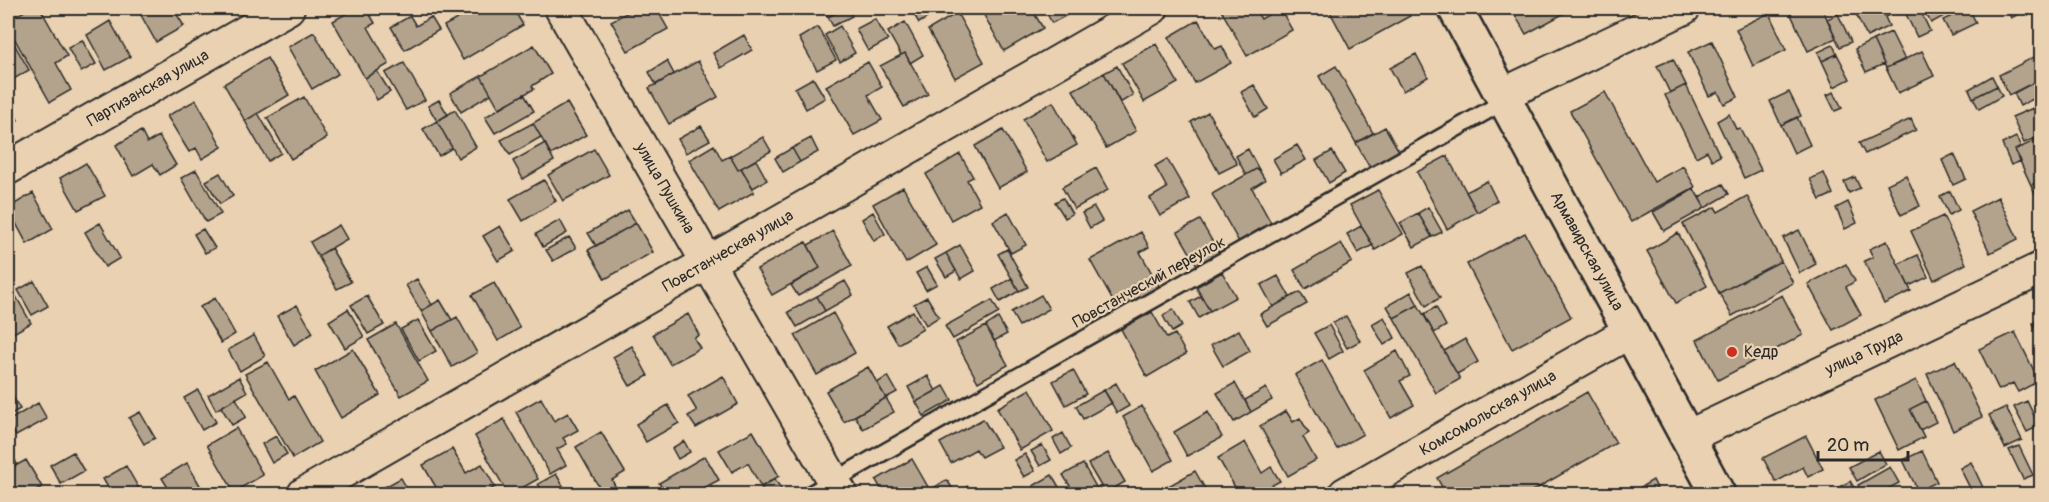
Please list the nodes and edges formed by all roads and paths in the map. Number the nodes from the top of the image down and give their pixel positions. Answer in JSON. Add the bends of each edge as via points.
{"nodes":[{"id":1,"x":288,"y":8,"type":"edge"},
{"id":2,"x":561,"y":8,"type":"edge"},
{"id":3,"x":1152,"y":8,"type":"edge"},
{"id":4,"x":1455,"y":8,"type":"edge"},
{"id":5,"x":1684,"y":8,"type":"edge"},
{"id":6,"x":1504,"y":98,"type":"junction"},
{"id":7,"x":8,"y":168,"type":"edge"},
{"id":8,"x":708,"y":262,"type":"junction"},
{"id":9,"x":2042,"y":268,"type":"edge"},
{"id":10,"x":1630,"y":331,"type":"junction"},
{"id":11,"x":1687,"y":437,"type":"junction"},
{"id":12,"x":828,"y":490,"type":"edge"},
{"id":13,"x":304,"y":495,"type":"edge"},
{"id":14,"x":1346,"y":495,"type":"edge"},
{"id":15,"x":1718,"y":495,"type":"edge"}],
"edges":[{"from":1,"to":7,"type":"street","name":"Партизанская улица"},
{"from":2,"to":8,"type":"street","name":"улица Пушкина"},
{"from":3,"to":8,"type":"street","name":"Повстанческая улица"},
{"from":4,"to":6,"type":"street","name":"Армавирская улица"},
{"from":5,"to":6,"type":"street"},
{"from":6,"to":10,"type":"street","name":"Армавирская улица"},
{"from":6,"to":12,"type":"lane","name":"Повстанческий переулок"},
{"from":8,"to":12,"type":"street","name":"улица Пушкина"},
{"from":8,"to":13,"type":"street","name":"Повстанческая улица"},
{"from":9,"to":11,"type":"street","name":"улица Труда"},
{"from":10,"to":11,"type":"street","name":"Армавирская улица"},
{"from":10,"to":14,"type":"street","name":"Комсомольская улица"},
{"from":11,"to":15,"type":"street","name":"Армавирская улица"}]}
